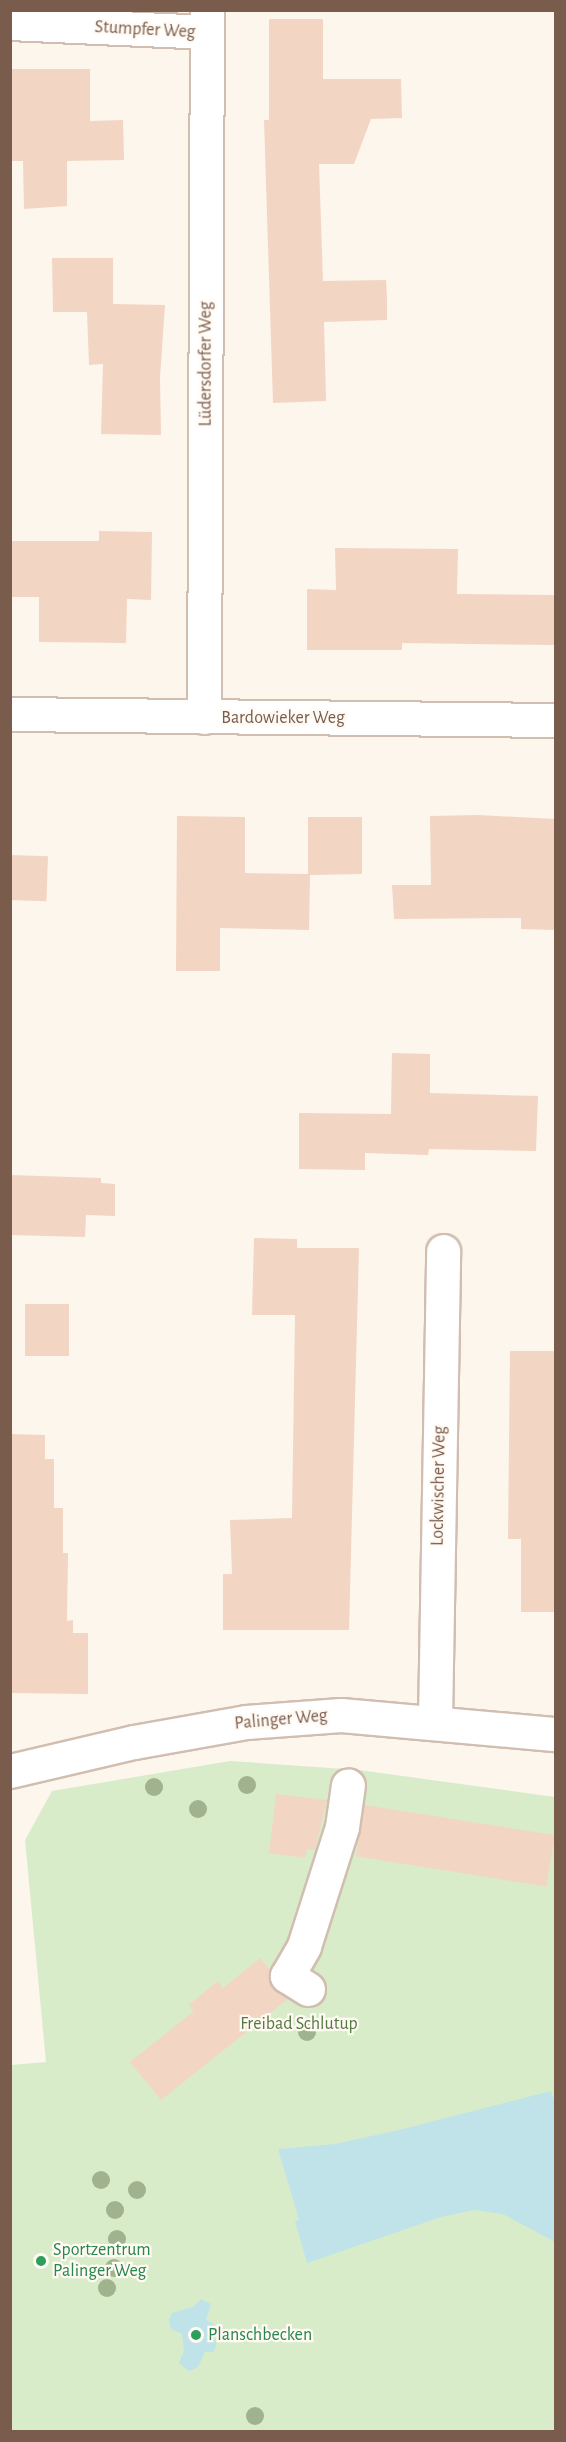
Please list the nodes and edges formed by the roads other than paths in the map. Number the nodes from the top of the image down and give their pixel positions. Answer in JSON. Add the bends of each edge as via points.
{"nodes":[{"id":1,"x":207,"y":22,"type":"edge"},
{"id":2,"x":10,"y":23,"type":"edge"},
{"id":3,"x":10,"y":714,"type":"edge"},
{"id":4,"x":204,"y":717,"type":"junction"},
{"id":5,"x":555,"y":720,"type":"edge"},
{"id":6,"x":443,"y":1251,"type":"dead end"},
{"id":7,"x":435,"y":1721,"type":"junction"},
{"id":8,"x":555,"y":1734,"type":"edge"},
{"id":9,"x":10,"y":1772,"type":"edge"},
{"id":10,"x":348,"y":1785,"type":"dead end"},
{"id":11,"x":308,"y":1989,"type":"dead end"}],
"edges":[{"from":1,"to":2,"type":"street","name":"Stumpfer Weg"},
{"from":1,"to":4,"type":"street","name":"Lüdersdorfer Weg"},
{"from":3,"to":4,"type":"street","name":"Bardowieker Weg"},
{"from":4,"to":5,"type":"street","name":"Bardowieker Weg"},
{"from":6,"to":7,"type":"street","name":"Lockwischer Weg"},
{"from":7,"to":8,"type":"street","name":"Palinger Weg"},
{"from":7,"to":9,"type":"street","name":"Palinger Weg","via":[[342,1715],[246,1722],[134,1742]]},
{"from":10,"to":11,"type":"street","via":[[335,1849],[304,1946],[287,1976]]}]}
